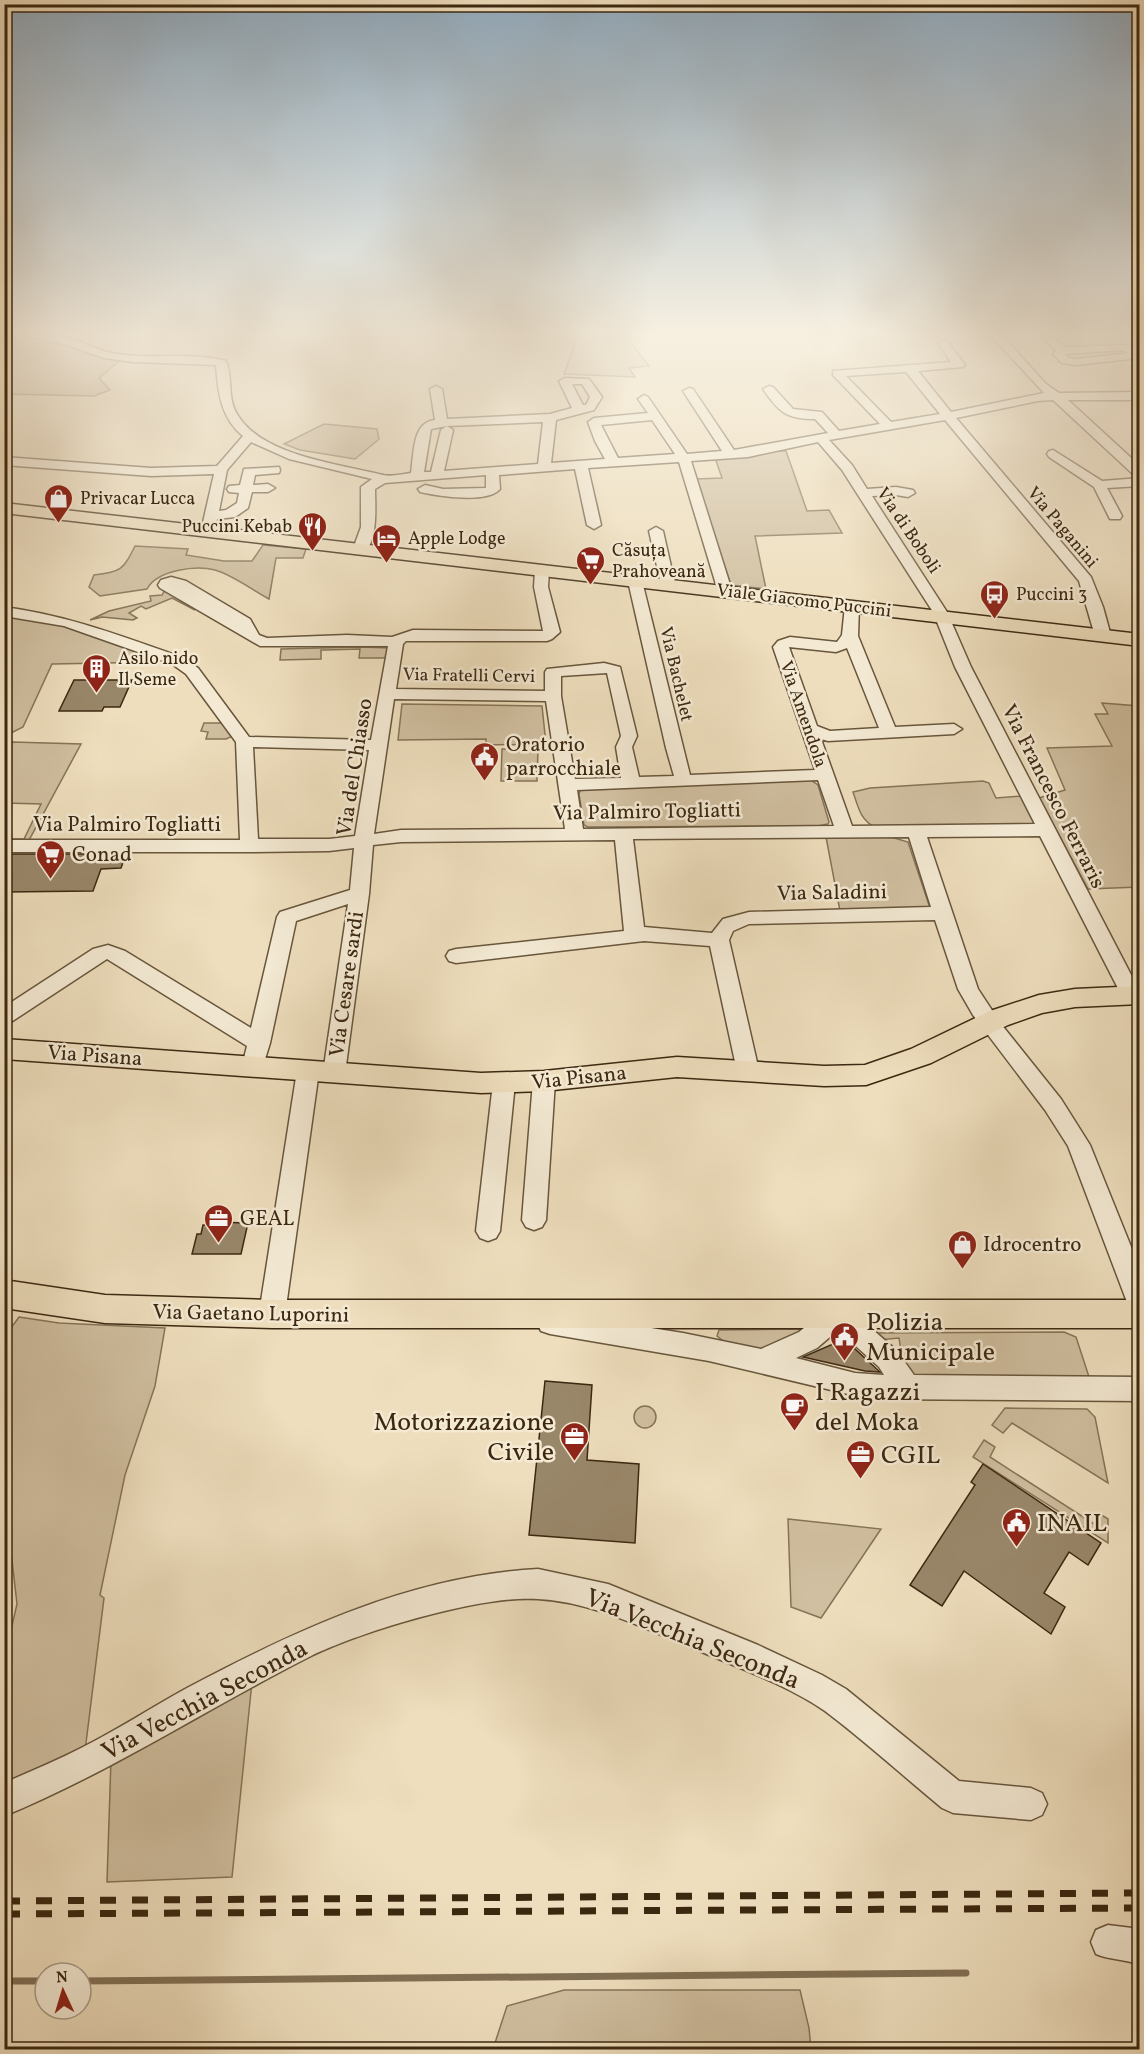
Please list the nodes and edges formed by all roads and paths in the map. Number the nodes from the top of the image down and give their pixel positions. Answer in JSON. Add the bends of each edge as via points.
{"nodes":[{"id":1,"x":240,"y":427,"type":"edge"},
{"id":2,"x":426,"y":427,"type":"edge"},
{"id":3,"x":445,"y":427,"type":"edge"},
{"id":4,"x":549,"y":427,"type":"edge"},
{"id":5,"x":596,"y":427,"type":"edge"},
{"id":6,"x":662,"y":427,"type":"edge"},
{"id":7,"x":713,"y":427,"type":"edge"},
{"id":8,"x":829,"y":427,"type":"edge"},
{"id":9,"x":889,"y":427,"type":"edge"},
{"id":10,"x":956,"y":427,"type":"edge"},
{"id":11,"x":1092,"y":427,"type":"edge"},
{"id":12,"x":836,"y":435,"type":"junction"},
{"id":13,"x":250,"y":438,"type":"junction"},
{"id":14,"x":821,"y":438,"type":"junction"},
{"id":15,"x":1053,"y":454,"type":"dead end"},
{"id":16,"x":731,"y":455,"type":"junction"},
{"id":17,"x":684,"y":458,"type":"junction"},
{"id":18,"x":4,"y":461,"type":"edge"},
{"id":19,"x":614,"y":463,"type":"junction"},
{"id":20,"x":581,"y":465,"type":"junction"},
{"id":21,"x":544,"y":467,"type":"junction"},
{"id":22,"x":221,"y":470,"type":"junction"},
{"id":23,"x":274,"y":470,"type":"dead end"},
{"id":24,"x":492,"y":472,"type":"junction"},
{"id":25,"x":1140,"y":473,"type":"edge"},
{"id":26,"x":417,"y":476,"type":"junction"},
{"id":27,"x":436,"y":476,"type":"junction"},
{"id":28,"x":382,"y":479,"type":"junction"},
{"id":29,"x":1140,"y":482,"type":"edge"},
{"id":30,"x":1099,"y":485,"type":"junction"},
{"id":31,"x":268,"y":488,"type":"dead end"},
{"id":32,"x":246,"y":489,"type":"junction"},
{"id":33,"x":425,"y":489,"type":"dead end"},
{"id":34,"x":216,"y":490,"type":"junction"},
{"id":35,"x":862,"y":493,"type":"junction"},
{"id":36,"x":908,"y":493,"type":"dead end"},
{"id":37,"x":4,"y":508,"type":"edge"},
{"id":38,"x":1115,"y":516,"type":"dead end"},
{"id":39,"x":210,"y":524,"type":"junction"},
{"id":40,"x":594,"y":525,"type":"dead end"},
{"id":41,"x":656,"y":531,"type":"dead end"},
{"id":42,"x":360,"y":549,"type":"junction"},
{"id":43,"x":542,"y":570,"type":"junction"},
{"id":44,"x":635,"y":581,"type":"junction"},
{"id":45,"x":668,"y":584,"type":"junction"},
{"id":46,"x":725,"y":591,"type":"junction"},
{"id":47,"x":852,"y":606,"type":"junction"},
{"id":48,"x":4,"y":611,"type":"edge"},
{"id":49,"x":940,"y":617,"type":"junction"},
{"id":50,"x":850,"y":636,"type":"junction"},
{"id":51,"x":1103,"y":636,"type":"junction"},
{"id":52,"x":253,"y":638,"type":"junction"},
{"id":53,"x":1140,"y":640,"type":"edge"},
{"id":54,"x":396,"y":642,"type":"junction"},
{"id":55,"x":831,"y":647,"type":"junction"},
{"id":56,"x":862,"y":662,"type":"junction"},
{"id":57,"x":388,"y":694,"type":"junction"},
{"id":58,"x":553,"y":696,"type":"junction"},
{"id":59,"x":810,"y":729,"type":"junction"},
{"id":60,"x":954,"y":729,"type":"dead end"},
{"id":61,"x":884,"y":733,"type":"junction"},
{"id":62,"x":828,"y":736,"type":"junction"},
{"id":63,"x":244,"y":742,"type":"junction"},
{"id":64,"x":378,"y":745,"type":"junction"},
{"id":65,"x":814,"y":748,"type":"junction"},
{"id":66,"x":682,"y":774,"type":"dead end"},
{"id":67,"x":824,"y":775,"type":"junction"},
{"id":68,"x":631,"y":783,"type":"junction"},
{"id":69,"x":568,"y":785,"type":"junction"},
{"id":70,"x":1045,"y":830,"type":"junction"},
{"id":71,"x":916,"y":831,"type":"junction"},
{"id":72,"x":845,"y":832,"type":"junction"},
{"id":73,"x":575,"y":834,"type":"junction"},
{"id":74,"x":623,"y":834,"type":"junction"},
{"id":75,"x":365,"y":840,"type":"junction"},
{"id":76,"x":4,"y":846,"type":"edge"},
{"id":77,"x":249,"y":846,"type":"junction"},
{"id":78,"x":358,"y":894,"type":"junction"},
{"id":79,"x":943,"y":913,"type":"junction"},
{"id":80,"x":722,"y":933,"type":"junction"},
{"id":81,"x":634,"y":937,"type":"junction"},
{"id":82,"x":456,"y":956,"type":"dead end"},
{"id":83,"x":1137,"y":996,"type":"edge"},
{"id":84,"x":4,"y":1017,"type":"edge"},
{"id":85,"x":990,"y":1023,"type":"junction"},
{"id":86,"x":4,"y":1049,"type":"edge"},
{"id":87,"x":256,"y":1055,"type":"junction"},
{"id":88,"x":748,"y":1071,"type":"junction"},
{"id":89,"x":321,"y":1072,"type":"junction"},
{"id":90,"x":544,"y":1081,"type":"junction"},
{"id":91,"x":504,"y":1083,"type":"junction"},
{"id":92,"x":534,"y":1220,"type":"dead end"},
{"id":93,"x":488,"y":1231,"type":"dead end"},
{"id":94,"x":4,"y":1294,"type":"edge"},
{"id":95,"x":1140,"y":1302,"type":"edge"},
{"id":96,"x":272,"y":1314,"type":"junction"},
{"id":97,"x":690,"y":1314,"type":"junction"},
{"id":98,"x":838,"y":1314,"type":"junction"},
{"id":99,"x":1140,"y":1314,"type":"edge"},
{"id":100,"x":499,"y":1315,"type":"junction"},
{"id":101,"x":712,"y":1351,"type":"junction"},
{"id":102,"x":763,"y":1361,"type":"junction"},
{"id":103,"x":908,"y":1388,"type":"junction"},
{"id":104,"x":1140,"y":1389,"type":"edge"},
{"id":105,"x":4,"y":1800,"type":"edge"},
{"id":106,"x":1031,"y":1804,"type":"dead end"}],
"edges":[{"from":1,"to":13,"type":"street"},
{"from":2,"to":26,"type":"street"},
{"from":3,"to":27,"type":"street"},
{"from":4,"to":21,"type":"street"},
{"from":5,"to":19,"type":"street"},
{"from":6,"to":17,"type":"street"},
{"from":7,"to":16,"type":"street"},
{"from":8,"to":12,"type":"street"},
{"from":9,"to":12,"type":"street"},
{"from":10,"to":51,"type":"street","name":"Via Paganini","via":[[1086,580]]},
{"from":11,"to":25,"type":"street"},
{"from":12,"to":14,"type":"street"},
{"from":13,"to":22,"type":"street"},
{"from":13,"to":28,"type":"street","via":[[275,451]]},
{"from":14,"to":16,"type":"street"},
{"from":14,"to":35,"type":"street","name":"Via di Boboli"},
{"from":15,"to":30,"type":"street"},
{"from":16,"to":17,"type":"street"},
{"from":17,"to":19,"type":"street"},
{"from":17,"to":46,"type":"street"},
{"from":18,"to":22,"type":"street","via":[[151,472]]},
{"from":19,"to":20,"type":"street"},
{"from":20,"to":21,"type":"street"},
{"from":20,"to":40,"type":"street"},
{"from":21,"to":24,"type":"street"},
{"from":22,"to":34,"type":"street"},
{"from":23,"to":32,"type":"street","via":[[249,472]]},
{"from":24,"to":27,"type":"street"},
{"from":24,"to":33,"type":"street","via":[[493,489],[489,492],[443,493]]},
{"from":26,"to":27,"type":"street"},
{"from":26,"to":28,"type":"street"},
{"from":28,"to":42,"type":"street","via":[[368,487],[368,524]]},
{"from":29,"to":30,"type":"street"},
{"from":30,"to":38,"type":"street"},
{"from":31,"to":32,"type":"street"},
{"from":32,"to":34,"type":"street"},
{"from":32,"to":39,"type":"street","via":[[243,506]]},
{"from":34,"to":39,"type":"street"},
{"from":35,"to":36,"type":"street"},
{"from":35,"to":49,"type":"street","name":"Via di Boboli","via":[[928,592]]},
{"from":37,"to":39,"type":"main road","name":"Viale Giacomo Puccini"},
{"from":39,"to":42,"type":"main road","name":"Viale Giacomo Puccini"},
{"from":41,"to":45,"type":"street"},
{"from":42,"to":43,"type":"main road","name":"Viale Giacomo Puccini"},
{"from":43,"to":44,"type":"main road","name":"Viale Giacomo Puccini"},
{"from":43,"to":54,"type":"street","via":[[541,587],[552,632],[547,636],[413,635]]},
{"from":44,"to":45,"type":"main road","name":"Viale Giacomo Puccini"},
{"from":44,"to":66,"type":"street","name":"Via Bachelet"},
{"from":45,"to":46,"type":"main road","name":"Viale Giacomo Puccini"},
{"from":46,"to":47,"type":"main road","name":"Viale Giacomo Puccini"},
{"from":47,"to":49,"type":"main road","name":"Viale Giacomo Puccini"},
{"from":47,"to":50,"type":"street"},
{"from":48,"to":63,"type":"street","via":[[69,623],[178,661],[192,671]]},
{"from":49,"to":51,"type":"main road","name":"Viale Giacomo Puccini"},
{"from":49,"to":70,"type":"street","name":"Via Francesco Ferraris"},
{"from":50,"to":55,"type":"street","via":[[842,645]]},
{"from":50,"to":56,"type":"street"},
{"from":51,"to":53,"type":"main road","name":"Viale Giacomo Puccini"},
{"from":52,"to":52,"type":"street","via":[[245,622],[181,584],[166,583]]},
{"from":52,"to":54,"type":"street","via":[[275,645],[347,640]]},
{"from":54,"to":57,"type":"street","name":"Via del Chiasso"},
{"from":55,"to":56,"type":"street","name":"Via Amendola","via":[[851,653]]},
{"from":55,"to":59,"type":"street","name":"Via Amendola","via":[[790,642],[781,645]]},
{"from":56,"to":61,"type":"street","via":[[887,726]]},
{"from":57,"to":58,"type":"street","name":"Via Fratelli Cervi"},
{"from":57,"to":64,"type":"street","name":"Via del Chiasso"},
{"from":58,"to":68,"type":"street","via":[[553,672],[614,670],[629,735],[624,747]]},
{"from":58,"to":69,"type":"street","name":"Via Fratelli Cervi"},
{"from":59,"to":62,"type":"street"},
{"from":59,"to":65,"type":"street","name":"Via Amendola"},
{"from":60,"to":61,"type":"street"},
{"from":61,"to":62,"type":"street"},
{"from":62,"to":65,"type":"street"},
{"from":63,"to":64,"type":"street"},
{"from":63,"to":77,"type":"street","name":"Via Palmiro Togliatti"},
{"from":64,"to":75,"type":"street","name":"Via del Chiasso"},
{"from":65,"to":67,"type":"street","name":"Via Amendola"},
{"from":67,"to":68,"type":"street"},
{"from":67,"to":72,"type":"street","name":"Via Amendola"},
{"from":68,"to":69,"type":"street"},
{"from":69,"to":73,"type":"street","name":"Via Fratelli Cervi"},
{"from":70,"to":71,"type":"street","name":"Via Palmiro Togliatti"},
{"from":70,"to":83,"type":"street","name":"Via Francesco Ferraris"},
{"from":71,"to":72,"type":"street","name":"Via Palmiro Togliatti"},
{"from":71,"to":79,"type":"street"},
{"from":72,"to":74,"type":"street","name":"Via Palmiro Togliatti"},
{"from":73,"to":74,"type":"street","name":"Via Palmiro Togliatti"},
{"from":73,"to":75,"type":"street","name":"Via Palmiro Togliatti"},
{"from":74,"to":81,"type":"street"},
{"from":75,"to":77,"type":"street","name":"Via Palmiro Togliatti","via":[[329,845]]},
{"from":75,"to":78,"type":"street","name":"Via del Chiasso"},
{"from":76,"to":77,"type":"street","name":"Via Palmiro Togliatti"},
{"from":78,"to":87,"type":"street","via":[[287,917]]},
{"from":78,"to":89,"type":"street","name":"Via Cesare sardi"},
{"from":79,"to":80,"type":"street","name":"Via Saladini","via":[[749,918],[736,920]]},
{"from":79,"to":85,"type":"street","via":[[968,989]]},
{"from":80,"to":81,"type":"street"},
{"from":80,"to":88,"type":"street"},
{"from":81,"to":82,"type":"street"},
{"from":83,"to":85,"type":"main road","name":"Via Pisana","via":[[1051,1001]]},
{"from":84,"to":87,"type":"street","via":[[85,962],[108,952]]},
{"from":85,"to":88,"type":"main road","name":"Via Pisana","via":[[921,1056],[866,1075]]},
{"from":85,"to":95,"type":"street","via":[[1070,1126]]},
{"from":86,"to":87,"type":"main road","name":"Via Pisana"},
{"from":87,"to":89,"type":"main road","name":"Via Pisana"},
{"from":88,"to":90,"type":"main road","name":"Via Pisana","via":[[677,1067]]},
{"from":89,"to":91,"type":"main road","name":"Via Pisana"},
{"from":89,"to":96,"type":"street","name":"Via Cesare sardi"},
{"from":90,"to":91,"type":"main road","name":"Via Pisana"},
{"from":90,"to":92,"type":"street"},
{"from":91,"to":93,"type":"street"},
{"from":94,"to":96,"type":"main road","name":"Via Gaetano Luporini","via":[[105,1309]]},
{"from":96,"to":100,"type":"main road","name":"Via Gaetano Luporini"},
{"from":97,"to":98,"type":"main road","name":"Via Gaetano Luporini"},
{"from":97,"to":100,"type":"main road","name":"Via Gaetano Luporini"},
{"from":97,"to":101,"type":"street","via":[[694,1341]]},
{"from":98,"to":99,"type":"main road","name":"Via Gaetano Luporini"},
{"from":98,"to":102,"type":"street","via":[[808,1340]]},
{"from":98,"to":103,"type":"street","via":[[888,1359]]},
{"from":100,"to":101,"type":"street","name":"Via Gaetano Luporini"},
{"from":101,"to":102,"type":"street","name":"Via Gaetano Luporini"},
{"from":102,"to":103,"type":"street","name":"Via Gaetano Luporini","via":[[841,1383]]},
{"from":103,"to":104,"type":"street","name":"Via Gaetano Luporini"},
{"from":105,"to":106,"type":"street","name":"Via Vecchia Seconda","via":[[94,1758],[304,1644],[361,1621],[436,1600],[499,1586],[538,1584],[608,1599],[811,1686],[835,1700],[953,1797]]}]}
